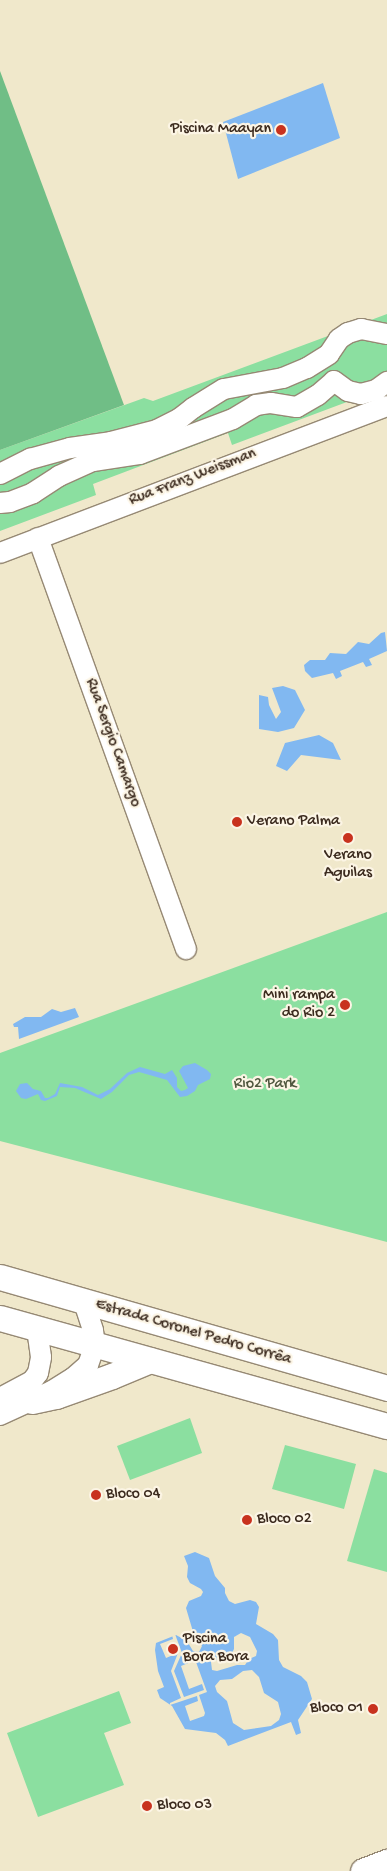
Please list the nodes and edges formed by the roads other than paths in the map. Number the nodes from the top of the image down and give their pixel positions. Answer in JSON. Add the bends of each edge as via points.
{"nodes":[{"id":1,"x":386,"y":335,"type":"edge"},
{"id":2,"x":329,"y":354,"type":"junction"},
{"id":3,"x":334,"y":381,"type":"junction"},
{"id":4,"x":387,"y":382,"type":"edge"},
{"id":5,"x":387,"y":406,"type":"edge"},
{"id":6,"x":0,"y":474,"type":"edge"},
{"id":7,"x":0,"y":503,"type":"edge"},
{"id":8,"x":40,"y":544,"type":"junction"},
{"id":9,"x":0,"y":553,"type":"edge"},
{"id":10,"x":0,"y":565,"type":"edge"},
{"id":11,"x":186,"y":949,"type":"dead end"},
{"id":12,"x":0,"y":1277,"type":"edge"},
{"id":13,"x":84,"y":1303,"type":"junction"},
{"id":14,"x":0,"y":1318,"type":"edge"},
{"id":15,"x":37,"y":1329,"type":"junction"},
{"id":16,"x":95,"y":1345,"type":"junction"},
{"id":17,"x":150,"y":1360,"type":"junction"},
{"id":18,"x":387,"y":1388,"type":"edge"},
{"id":19,"x":0,"y":1398,"type":"edge"},
{"id":20,"x":32,"y":1401,"type":"junction"},
{"id":21,"x":0,"y":1416,"type":"edge"},
{"id":22,"x":387,"y":1426,"type":"edge"},
{"id":23,"x":387,"y":1862,"type":"edge"},
{"id":24,"x":362,"y":1871,"type":"edge"}],
"edges":[{"from":1,"to":2,"type":"street","via":[[371,330],[348,332]]},
{"from":2,"to":3,"type":"street","via":[[327,367]]},
{"from":2,"to":6,"type":"street","via":[[283,378],[224,389],[179,420],[157,430],[30,459]]},
{"from":3,"to":4,"type":"street","via":[[348,392],[361,394],[376,390]]},
{"from":3,"to":7,"type":"street","via":[[297,407],[271,403],[256,405],[233,420],[140,454],[93,461],[59,476],[33,493]]},
{"from":5,"to":8,"type":"street","name":"Rua Franz Weissman"},
{"from":8,"to":9,"type":"street","name":"Rua Franz Weissman"},
{"from":8,"to":10,"type":"street"},
{"from":8,"to":11,"type":"street","name":"Rua Sergio Camargo"},
{"from":12,"to":13,"type":"main road","name":"Estrada Coronel Pedro Corrêa"},
{"from":13,"to":16,"type":"street"},
{"from":13,"to":18,"type":"main road","name":"Estrada Coronel Pedro Corrêa"},
{"from":14,"to":15,"type":"main road"},
{"from":15,"to":16,"type":"main road"},
{"from":15,"to":19,"type":"street","via":[[41,1357],[38,1373],[27,1385]]},
{"from":16,"to":17,"type":"main road"},
{"from":16,"to":20,"type":"street","via":[[84,1370]]},
{"from":17,"to":20,"type":"main road","via":[[65,1393]]},
{"from":17,"to":22,"type":"main road"},
{"from":20,"to":21,"type":"street"},
{"from":23,"to":24,"type":"main road"}]}
